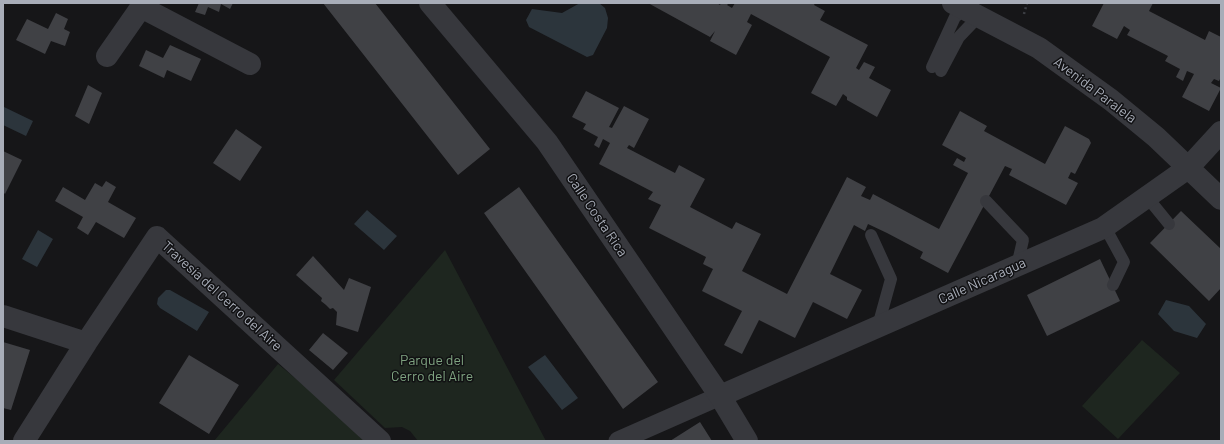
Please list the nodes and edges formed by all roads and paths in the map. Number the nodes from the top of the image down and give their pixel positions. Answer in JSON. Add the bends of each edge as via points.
{"nodes":[{"id":1,"x":430,"y":3,"type":"edge"},
{"id":2,"x":1027,"y":3,"type":"edge"},
{"id":3,"x":142,"y":5,"type":"edge"},
{"id":4,"x":966,"y":10,"type":"edge"},
{"id":5,"x":1024,"y":14,"type":"dead end"},
{"id":6,"x":107,"y":56,"type":"dead end"},
{"id":7,"x":250,"y":64,"type":"dead end"},
{"id":8,"x":936,"y":69,"type":"dead end"},
{"id":9,"x":1220,"y":135,"type":"edge"},
{"id":10,"x":1188,"y":168,"type":"junction"},
{"id":11,"x":1147,"y":197,"type":"junction"},
{"id":12,"x":1221,"y":199,"type":"edge"},
{"id":13,"x":986,"y":201,"type":"dead end"},
{"id":14,"x":1169,"y":224,"type":"dead end"},
{"id":15,"x":1105,"y":227,"type":"junction"},
{"id":16,"x":871,"y":235,"type":"dead end"},
{"id":17,"x":1017,"y":266,"type":"junction"},
{"id":18,"x":1112,"y":285,"type":"dead end"},
{"id":19,"x":3,"y":316,"type":"edge"},
{"id":20,"x":878,"y":326,"type":"junction"},
{"id":21,"x":86,"y":342,"type":"junction"},
{"id":22,"x":720,"y":396,"type":"junction"},
{"id":23,"x":24,"y":441,"type":"edge"},
{"id":24,"x":380,"y":441,"type":"edge"},
{"id":25,"x":618,"y":441,"type":"edge"},
{"id":26,"x":747,"y":441,"type":"edge"}],
"edges":[{"from":1,"to":22,"type":"street","name":"Calle Costa Rica","via":[[547,142]]},
{"from":2,"to":5,"type":"path"},
{"from":3,"to":6,"type":"street"},
{"from":3,"to":7,"type":"street"},
{"from":4,"to":8,"type":"lane","via":[[959,37]]},
{"from":4,"to":10,"type":"street","name":"Avenida Paralela","via":[[1039,48],[1111,100],[1156,137]]},
{"from":9,"to":10,"type":"street","name":"Calle Nicaragua"},
{"from":10,"to":11,"type":"street","name":"Calle Nicaragua"},
{"from":10,"to":12,"type":"street","name":"Avenida Paralela"},
{"from":11,"to":14,"type":"lane"},
{"from":11,"to":15,"type":"street","name":"Calle Nicaragua"},
{"from":13,"to":17,"type":"lane","via":[[1023,240]]},
{"from":15,"to":17,"type":"street","name":"Calle Nicaragua"},
{"from":15,"to":18,"type":"lane","via":[[1124,262]]},
{"from":16,"to":20,"type":"lane","via":[[891,279]]},
{"from":17,"to":20,"type":"street","name":"Calle Nicaragua"},
{"from":19,"to":21,"type":"street"},
{"from":20,"to":22,"type":"street","name":"Calle Nicaragua"},
{"from":21,"to":23,"type":"street","name":"Travesía del Cerro del Aire"},
{"from":21,"to":24,"type":"street","name":"Travesía del Cerro del Aire","via":[[157,237]]},
{"from":22,"to":25,"type":"street"},
{"from":22,"to":26,"type":"street","name":"Calle Costa Rica"}]}
